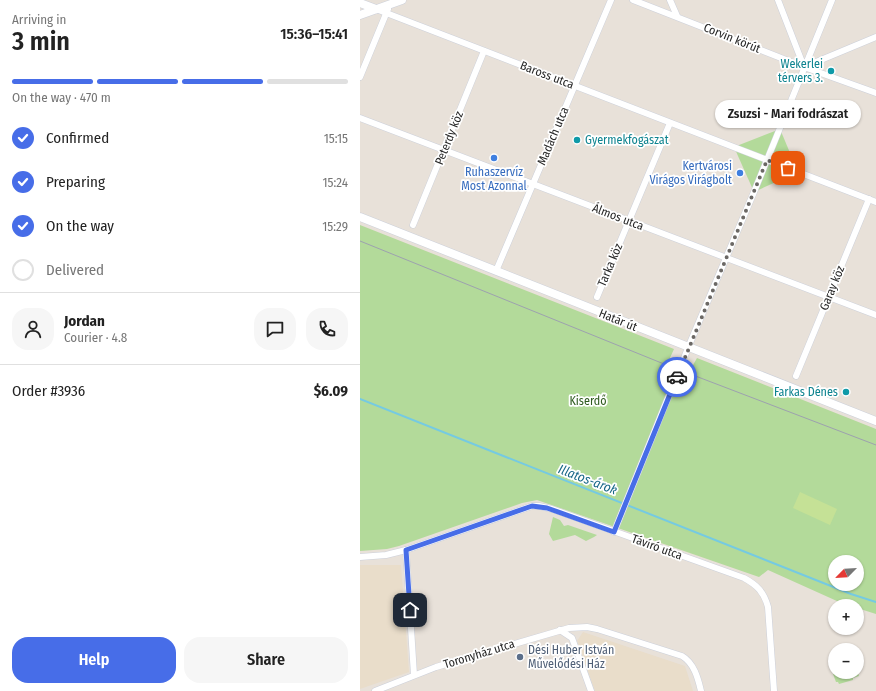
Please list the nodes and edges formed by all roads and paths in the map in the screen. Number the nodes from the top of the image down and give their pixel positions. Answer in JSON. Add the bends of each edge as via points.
{"nodes":[{"id":1,"x":402,"y":0,"type":"edge"},
{"id":2,"x":611,"y":0,"type":"edge"},
{"id":3,"x":633,"y":0,"type":"edge"},
{"id":4,"x":670,"y":0,"type":"edge"},
{"id":5,"x":778,"y":0,"type":"edge"},
{"id":6,"x":832,"y":0,"type":"edge"},
{"id":7,"x":390,"y":2,"type":"edge"},
{"id":8,"x":360,"y":3,"type":"edge"},
{"id":9,"x":376,"y":9,"type":"junction"},
{"id":10,"x":386,"y":13,"type":"junction"},
{"id":11,"x":360,"y":15,"type":"edge"},
{"id":12,"x":677,"y":16,"type":"junction"},
{"id":13,"x":876,"y":37,"type":"edge"},
{"id":14,"x":484,"y":51,"type":"junction"},
{"id":15,"x":804,"y":67,"type":"junction"},
{"id":16,"x":360,"y":77,"type":"edge"},
{"id":17,"x":574,"y":86,"type":"junction"},
{"id":18,"x":876,"y":93,"type":"edge"},
{"id":19,"x":360,"y":118,"type":"edge"},
{"id":20,"x":670,"y":123,"type":"junction"},
{"id":21,"x":444,"y":150,"type":"junction"},
{"id":22,"x":767,"y":160,"type":"junction"},
{"id":23,"x":533,"y":184,"type":"junction"},
{"id":24,"x":869,"y":199,"type":"junction"},
{"id":25,"x":876,"y":202,"type":"edge"},
{"id":26,"x":360,"y":217,"type":"edge"},
{"id":27,"x":629,"y":221,"type":"junction"},
{"id":28,"x":413,"y":225,"type":"dead end"},
{"id":29,"x":726,"y":258,"type":"junction"},
{"id":30,"x":496,"y":271,"type":"junction"},
{"id":31,"x":596,"y":297,"type":"dead end"},
{"id":32,"x":828,"y":297,"type":"junction"},
{"id":33,"x":876,"y":315,"type":"edge"},
{"id":34,"x":689,"y":348,"type":"junction"},
{"id":35,"x":796,"y":376,"type":"dead end"},
{"id":36,"x":876,"y":421,"type":"edge"},
{"id":37,"x":614,"y":532,"type":"junction"},
{"id":38,"x":406,"y":550,"type":"junction"},
{"id":39,"x":360,"y":556,"type":"edge"},
{"id":40,"x":560,"y":630,"type":"junction"},
{"id":41,"x":414,"y":676,"type":"junction"},
{"id":42,"x":375,"y":691,"type":"edge"},
{"id":43,"x":590,"y":691,"type":"edge"},
{"id":44,"x":701,"y":691,"type":"edge"},
{"id":45,"x":774,"y":691,"type":"edge"}],
"edges":[{"from":1,"to":7,"type":"main road"},
{"from":2,"to":17,"type":"street","name":"Madách utca"},
{"from":3,"to":12,"type":"street","name":"Corvin körút"},
{"from":4,"to":12,"type":"street"},
{"from":5,"to":15,"type":"street"},
{"from":6,"to":15,"type":"street"},
{"from":7,"to":9,"type":"main road"},
{"from":7,"to":10,"type":"street"},
{"from":8,"to":9,"type":"main road","name":"Baross utca"},
{"from":9,"to":10,"type":"street","name":"Baross utca"},
{"from":9,"to":11,"type":"main road"},
{"from":10,"to":14,"type":"street","name":"Baross utca"},
{"from":10,"to":16,"type":"street"},
{"from":12,"to":15,"type":"street","name":"Corvin körút"},
{"from":13,"to":15,"type":"street"},
{"from":14,"to":17,"type":"street","name":"Baross utca"},
{"from":14,"to":21,"type":"street","name":"Peterdy köz"},
{"from":15,"to":18,"type":"street","name":"Corvin körút"},
{"from":15,"to":22,"type":"street"},
{"from":17,"to":20,"type":"street","name":"Baross utca"},
{"from":17,"to":23,"type":"street","name":"Madách utca"},
{"from":19,"to":21,"type":"street","name":"Álmos utca"},
{"from":20,"to":22,"type":"street","name":"Baross utca"},
{"from":20,"to":27,"type":"street","name":"Tarka köz"},
{"from":21,"to":23,"type":"street","name":"Álmos utca"},
{"from":21,"to":28,"type":"street","name":"Peterdy köz"},
{"from":22,"to":24,"type":"street","name":"Baross utca"},
{"from":22,"to":29,"type":"street"},
{"from":23,"to":27,"type":"street","name":"Álmos utca"},
{"from":23,"to":30,"type":"street","name":"Madách utca"},
{"from":24,"to":25,"type":"street"},
{"from":24,"to":32,"type":"street","name":"Garay köz"},
{"from":26,"to":30,"type":"main road","name":"Határ út"},
{"from":27,"to":29,"type":"street","name":"Álmos utca"},
{"from":27,"to":31,"type":"street","name":"Tarka köz"},
{"from":29,"to":32,"type":"street","name":"Álmos utca"},
{"from":29,"to":34,"type":"street"},
{"from":30,"to":34,"type":"main road","name":"Határ út"},
{"from":32,"to":33,"type":"street","name":"Álmos utca"},
{"from":32,"to":35,"type":"street","name":"Garay köz"},
{"from":34,"to":36,"type":"main road","name":"Határ út"},
{"from":34,"to":37,"type":"street"},
{"from":37,"to":38,"type":"street","name":"Távíró utca","via":[[547,508],[532,506]]},
{"from":37,"to":45,"type":"street","name":"Távíró utca","via":[[744,578],[759,588],[766,598],[769,613]]},
{"from":38,"to":39,"type":"street","name":"Távíró utca","via":[[386,555]]},
{"from":38,"to":41,"type":"street"},
{"from":40,"to":41,"type":"street","name":"Toronyház utca"},
{"from":40,"to":43,"type":"street","via":[[572,638]]},
{"from":40,"to":44,"type":"street","name":"Toronyház utca","via":[[587,627],[682,656],[690,660]]},
{"from":41,"to":42,"type":"street","name":"Toronyház utca"}]}
